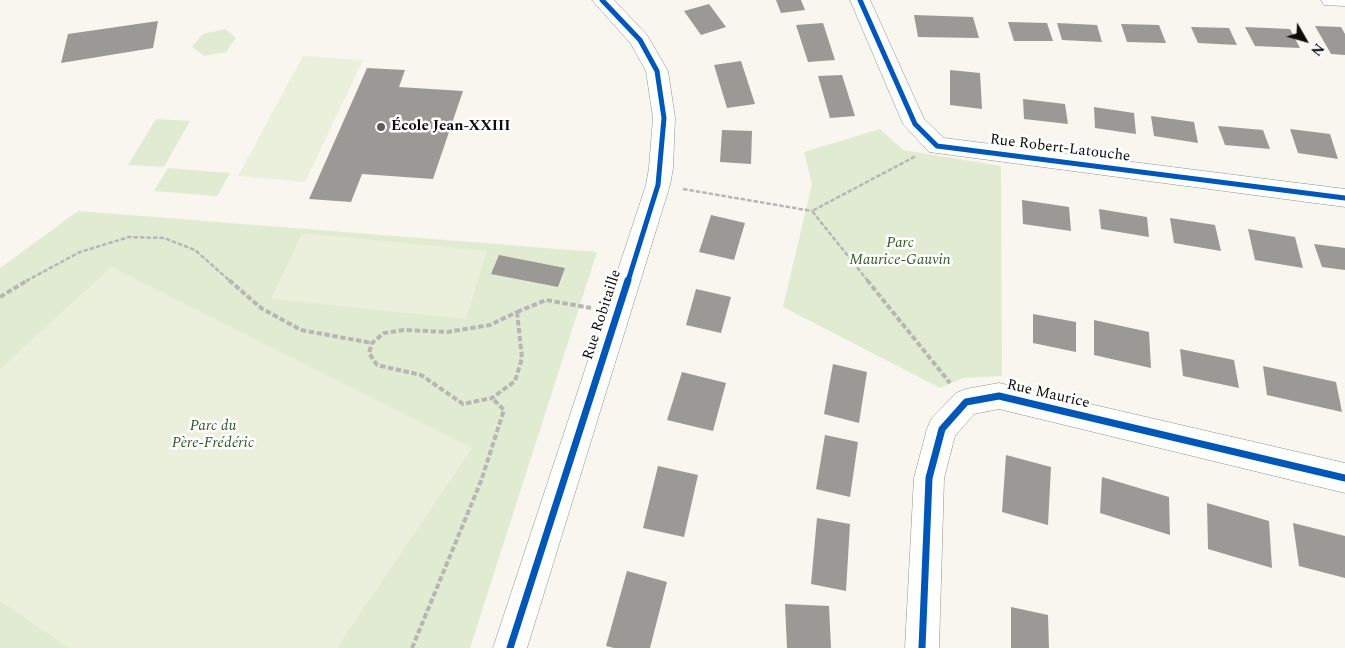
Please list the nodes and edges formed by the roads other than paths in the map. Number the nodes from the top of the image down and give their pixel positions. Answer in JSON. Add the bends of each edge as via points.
{"nodes":[{"id":1,"x":602,"y":0,"type":"edge"},
{"id":2,"x":860,"y":0,"type":"edge"},
{"id":3,"x":1331,"y":0,"type":"edge"},
{"id":4,"x":1345,"y":0,"type":"edge"},
{"id":5,"x":1345,"y":198,"type":"edge"},
{"id":6,"x":1345,"y":478,"type":"edge"},
{"id":7,"x":510,"y":648,"type":"edge"},
{"id":8,"x":922,"y":648,"type":"edge"}],
"edges":[{"from":1,"to":7,"type":"street","name":"Rue Robitaille","via":[[640,40],[657,71],[664,118],[661,168]]},
{"from":2,"to":5,"type":"street","name":"Rue Robert-Latouche","via":[[916,124],[937,146]]},
{"from":3,"to":4,"type":"street"},
{"from":6,"to":8,"type":"street","name":"Rue Maurice","via":[[999,396],[966,402],[942,429],[929,478]]}]}
